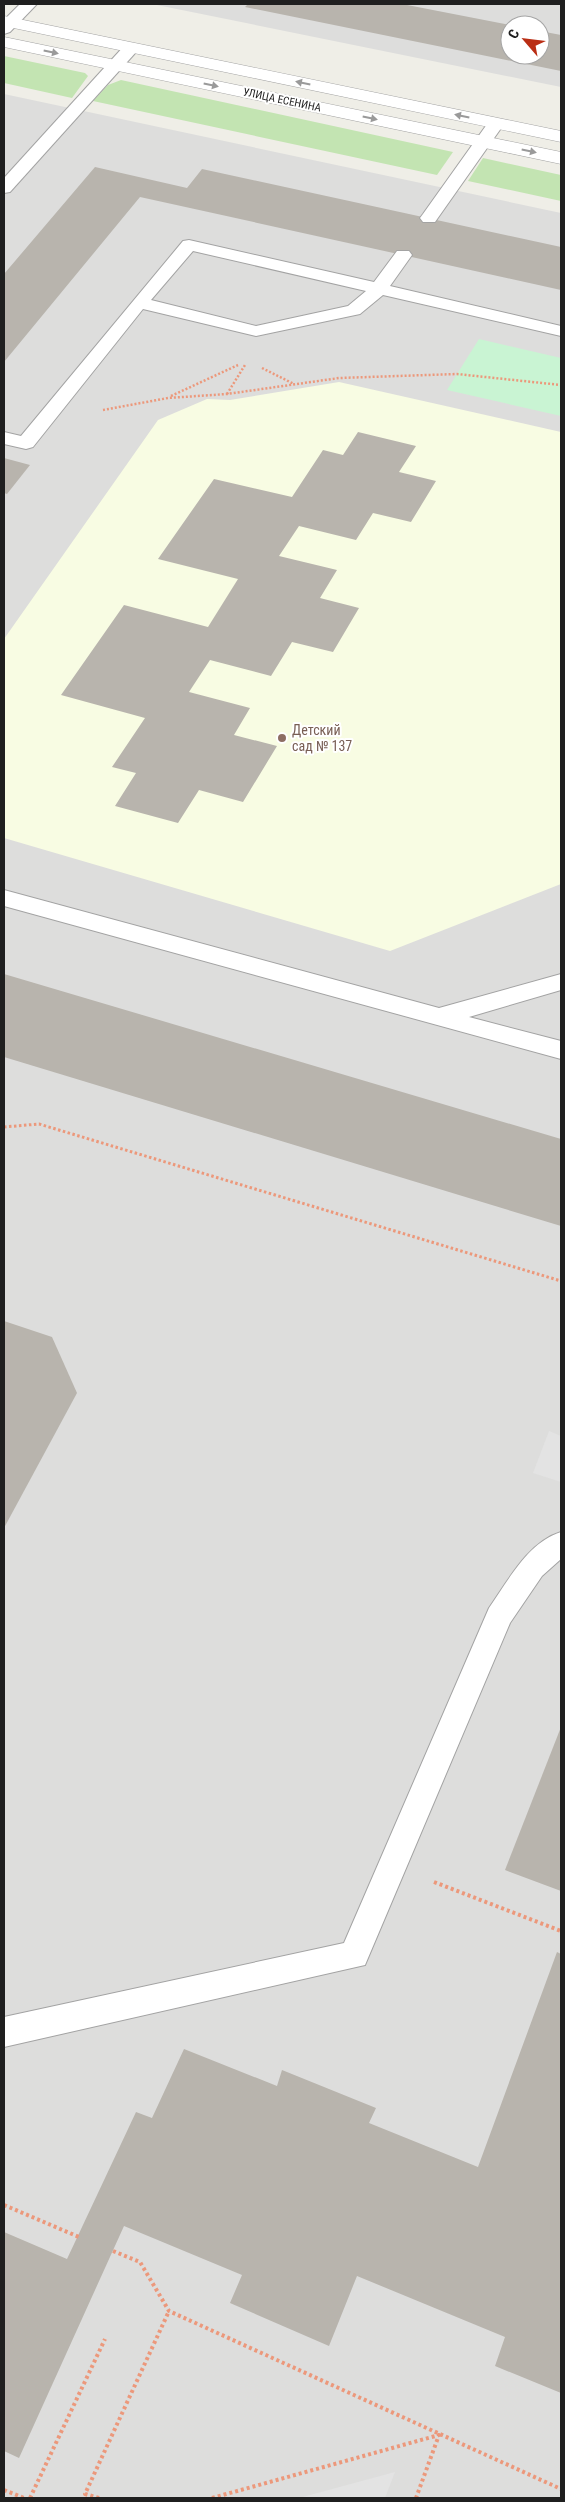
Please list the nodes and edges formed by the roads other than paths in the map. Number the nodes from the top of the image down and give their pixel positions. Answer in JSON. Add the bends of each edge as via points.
{"nodes":[{"id":1,"x":29,"y":4,"type":"edge"},
{"id":2,"x":6,"y":24,"type":"edge"},
{"id":3,"x":4,"y":42,"type":"edge"},
{"id":4,"x":131,"y":48,"type":"junction"},
{"id":5,"x":115,"y":65,"type":"junction"},
{"id":6,"x":496,"y":124,"type":"junction"},
{"id":7,"x":561,"y":137,"type":"edge"},
{"id":8,"x":483,"y":142,"type":"junction"},
{"id":9,"x":561,"y":158,"type":"edge"},
{"id":10,"x":4,"y":188,"type":"edge"},
{"id":11,"x":429,"y":218,"type":"dead end"},
{"id":12,"x":402,"y":255,"type":"dead end"},
{"id":13,"x":378,"y":290,"type":"junction"},
{"id":14,"x":139,"y":303,"type":"junction"},
{"id":15,"x":561,"y":331,"type":"edge"},
{"id":16,"x":4,"y":438,"type":"edge"},
{"id":17,"x":4,"y":898,"type":"edge"},
{"id":18,"x":561,"y":982,"type":"edge"},
{"id":19,"x":442,"y":1016,"type":"junction"},
{"id":20,"x":561,"y":1050,"type":"edge"},
{"id":21,"x":561,"y":1544,"type":"edge"},
{"id":22,"x":4,"y":2032,"type":"edge"}],
"edges":[{"from":1,"to":2,"type":"lane"},
{"from":2,"to":4,"type":"street","name":"УЛИЦА ЕСЕНИНА"},
{"from":3,"to":5,"type":"street","name":"УЛИЦА ЕСЕНИНА","one_way":true},
{"from":4,"to":5,"type":"lane"},
{"from":6,"to":4,"type":"street","name":"УЛИЦА ЕСЕНИНА","one_way":true},
{"from":5,"to":8,"type":"street","name":"УЛИЦА ЕСЕНИНА","one_way":true},
{"from":5,"to":10,"type":"lane"},
{"from":6,"to":7,"type":"street","name":"УЛИЦА ЕСЕНИНА"},
{"from":6,"to":8,"type":"lane"},
{"from":8,"to":9,"type":"street","name":"УЛИЦА ЕСЕНИНА","one_way":true},
{"from":8,"to":11,"type":"lane"},
{"from":12,"to":13,"type":"lane"},
{"from":13,"to":14,"type":"lane","via":[[354,310],[256,331]]},
{"from":13,"to":14,"type":"lane","via":[[189,245]]},
{"from":13,"to":15,"type":"lane"},
{"from":14,"to":16,"type":"lane","via":[[26,443]]},
{"from":17,"to":19,"type":"lane"},
{"from":18,"to":19,"type":"lane"},
{"from":19,"to":20,"type":"lane"},
{"from":21,"to":22,"type":"lane","via":[[532,1568],[499,1616],[354,1955]]}]}
